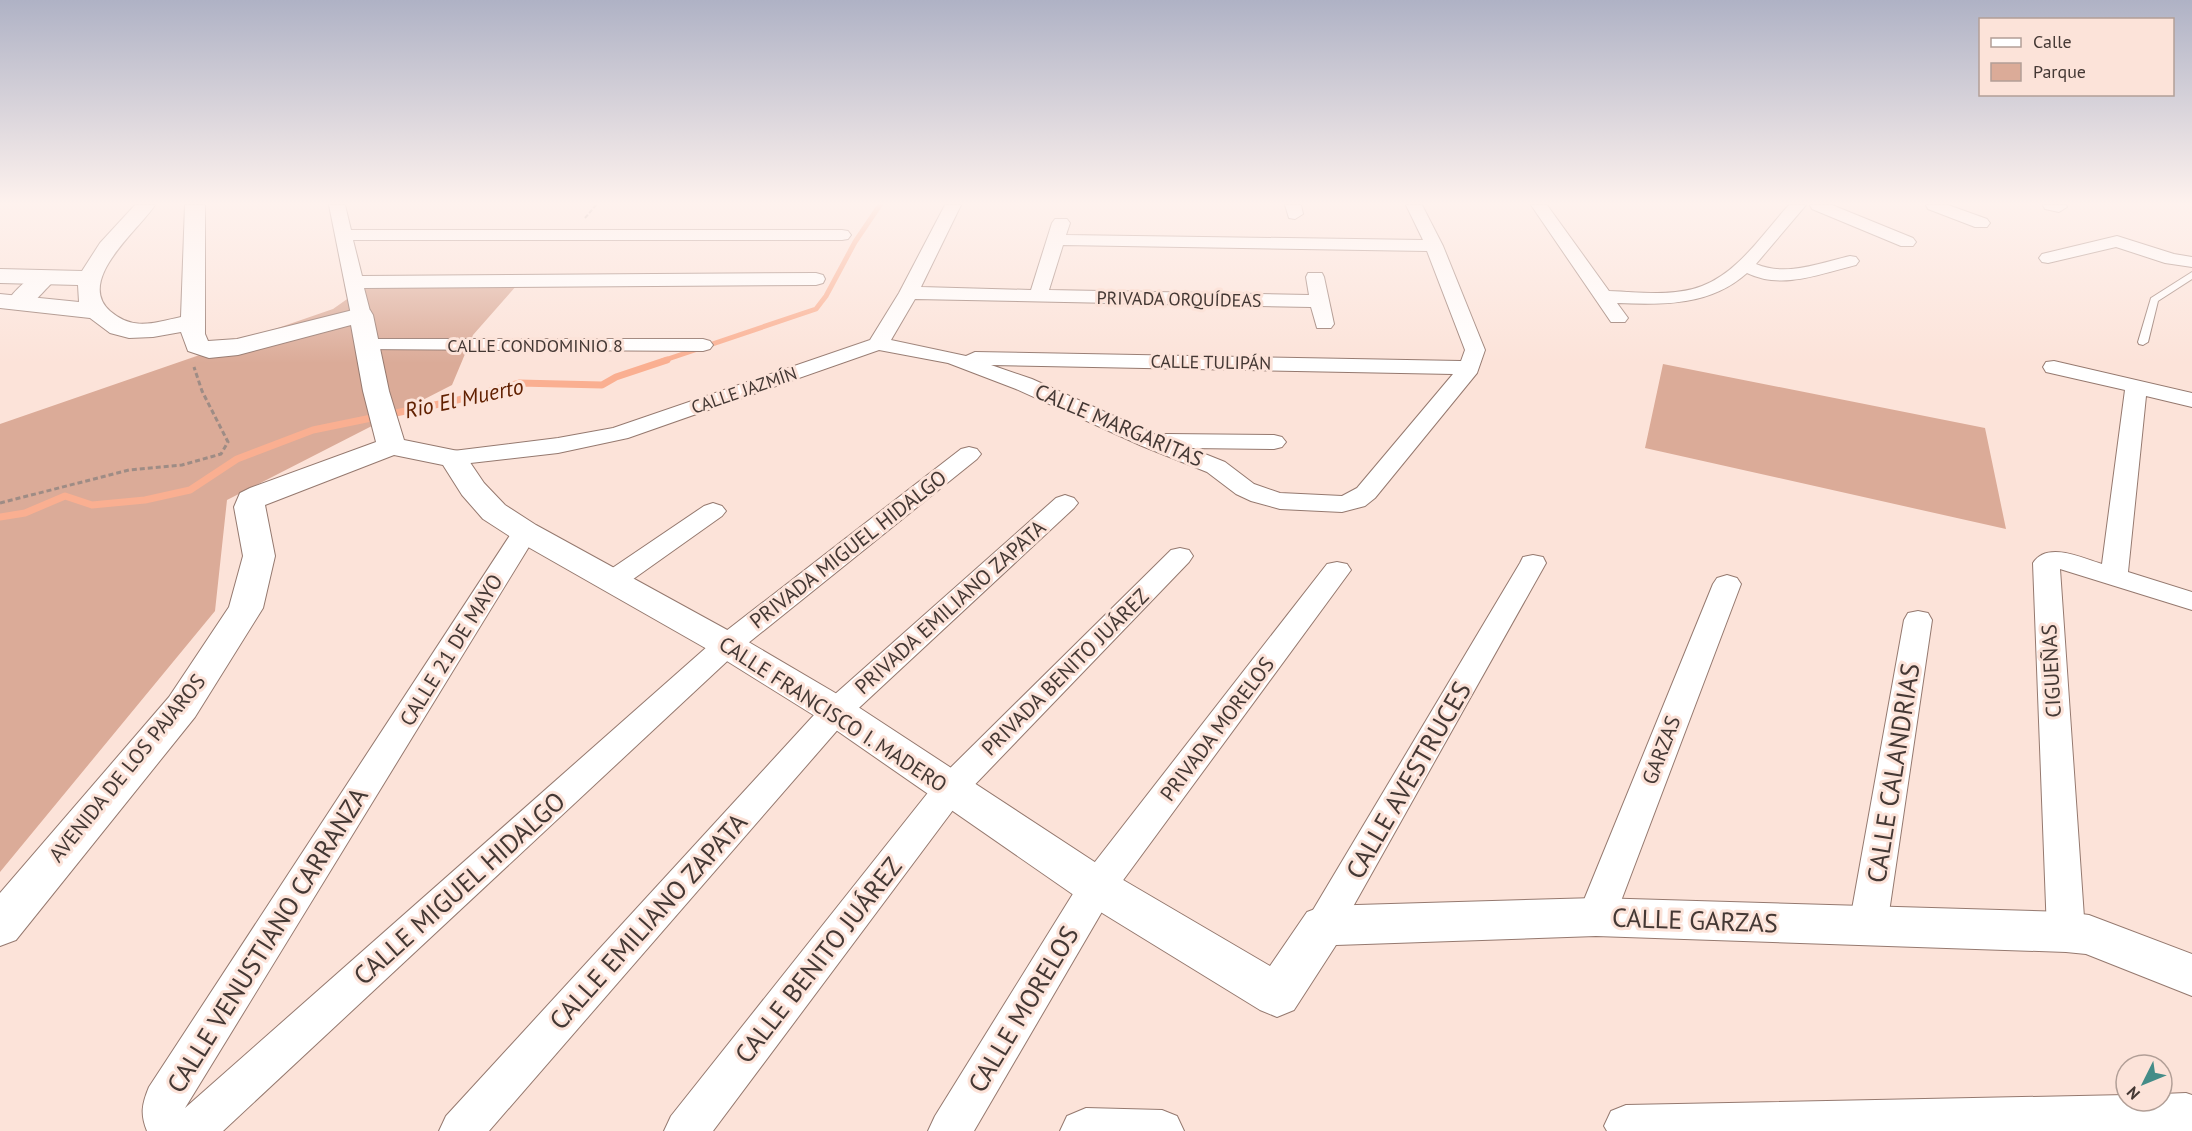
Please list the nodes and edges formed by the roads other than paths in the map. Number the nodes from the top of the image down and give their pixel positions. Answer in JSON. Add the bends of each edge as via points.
{"nodes":[{"id":1,"x":101,"y":258,"type":"edge"},
{"id":2,"x":180,"y":258,"type":"edge"},
{"id":3,"x":349,"y":258,"type":"edge"},
{"id":4,"x":927,"y":258,"type":"edge"},
{"id":5,"x":1050,"y":258,"type":"edge"},
{"id":6,"x":1439,"y":258,"type":"edge"},
{"id":7,"x":1577,"y":258,"type":"edge"},
{"id":8,"x":1750,"y":258,"type":"edge"},
{"id":9,"x":2167,"y":258,"type":"edge"},
{"id":10,"x":1850,"y":261,"type":"dead end"},
{"id":11,"x":2192,"y":262,"type":"edge"},
{"id":12,"x":1743,"y":265,"type":"junction"},
{"id":13,"x":2192,"y":274,"type":"edge"},
{"id":14,"x":0,"y":276,"type":"edge"},
{"id":15,"x":1315,"y":277,"type":"dead end"},
{"id":16,"x":44,"y":278,"type":"junction"},
{"id":17,"x":89,"y":278,"type":"junction"},
{"id":18,"x":816,"y":279,"type":"dead end"},
{"id":19,"x":354,"y":282,"type":"junction"},
{"id":20,"x":909,"y":293,"type":"junction"},
{"id":21,"x":1038,"y":296,"type":"junction"},
{"id":22,"x":1605,"y":297,"type":"junction"},
{"id":23,"x":1321,"y":301,"type":"junction"},
{"id":24,"x":9,"y":302,"type":"edge"},
{"id":25,"x":94,"y":311,"type":"junction"},
{"id":26,"x":361,"y":315,"type":"junction"},
{"id":27,"x":1618,"y":318,"type":"dead end"},
{"id":28,"x":1324,"y":324,"type":"dead end"},
{"id":29,"x":195,"y":334,"type":"junction"},
{"id":30,"x":2143,"y":342,"type":"dead end"},
{"id":31,"x":878,"y":344,"type":"junction"},
{"id":32,"x":366,"y":345,"type":"junction"},
{"id":33,"x":703,"y":345,"type":"dead end"},
{"id":34,"x":953,"y":358,"type":"junction"},
{"id":35,"x":2054,"y":367,"type":"dead end"},
{"id":36,"x":1469,"y":368,"type":"junction"},
{"id":37,"x":2136,"y":387,"type":"junction"},
{"id":38,"x":2192,"y":400,"type":"edge"},
{"id":39,"x":1150,"y":441,"type":"junction"},
{"id":40,"x":392,"y":442,"type":"junction"},
{"id":41,"x":1274,"y":442,"type":"dead end"},
{"id":42,"x":969,"y":454,"type":"dead end"},
{"id":43,"x":453,"y":458,"type":"junction"},
{"id":44,"x":1065,"y":503,"type":"dead end"},
{"id":45,"x":713,"y":511,"type":"dead end"},
{"id":46,"x":525,"y":532,"type":"junction"},
{"id":47,"x":1180,"y":556,"type":"dead end"},
{"id":48,"x":1533,"y":563,"type":"dead end"},
{"id":49,"x":1337,"y":570,"type":"dead end"},
{"id":50,"x":2114,"y":577,"type":"junction"},
{"id":51,"x":612,"y":581,"type":"junction"},
{"id":52,"x":1726,"y":584,"type":"dead end"},
{"id":53,"x":2192,"y":601,"type":"edge"},
{"id":54,"x":1918,"y":620,"type":"dead end"},
{"id":55,"x":727,"y":645,"type":"junction"},
{"id":56,"x":836,"y":711,"type":"junction"},
{"id":57,"x":376,"y":769,"type":"joint"},
{"id":58,"x":950,"y":789,"type":"junction"},
{"id":59,"x":1097,"y":887,"type":"junction"},
{"id":60,"x":1596,"y":917,"type":"junction"},
{"id":61,"x":0,"y":926,"type":"edge"},
{"id":62,"x":1868,"y":926,"type":"junction"},
{"id":63,"x":1323,"y":927,"type":"junction"},
{"id":64,"x":2066,"y":932,"type":"junction"},
{"id":65,"x":2192,"y":975,"type":"edge"},
{"id":66,"x":1277,"y":995,"type":"joint"},
{"id":67,"x":2186,"y":1114,"type":"dead end"},
{"id":68,"x":1626,"y":1126,"type":"dead end"},
{"id":69,"x":2014,"y":1126,"type":"edge"},
{"id":70,"x":1753,"y":1127,"type":"edge"},
{"id":71,"x":191,"y":1131,"type":"edge"},
{"id":72,"x":461,"y":1131,"type":"edge"},
{"id":73,"x":686,"y":1131,"type":"edge"},
{"id":74,"x":950,"y":1131,"type":"edge"},
{"id":75,"x":1082,"y":1131,"type":"edge"},
{"id":76,"x":1162,"y":1131,"type":"edge"}],
"edges":[{"from":1,"to":17,"type":"main road"},
{"from":2,"to":29,"type":"main road"},
{"from":3,"to":19,"type":"street"},
{"from":4,"to":20,"type":"street"},
{"from":5,"to":21,"type":"street"},
{"from":6,"to":36,"type":"street","via":[[1475,350]]},
{"from":7,"to":22,"type":"street"},
{"from":8,"to":12,"type":"street"},
{"from":9,"to":11,"type":"street"},
{"from":10,"to":12,"type":"street","via":[[1781,278]]},
{"from":12,"to":22,"type":"street","via":[[1719,285],[1677,297]]},
{"from":13,"to":30,"type":"lane","via":[[2154,300]]},
{"from":14,"to":16,"type":"main road"},
{"from":15,"to":23,"type":"street"},
{"from":16,"to":17,"type":"main road"},
{"from":16,"to":24,"type":"main road"},
{"from":17,"to":25,"type":"main road","via":[[89,300]]},
{"from":18,"to":19,"type":"street"},
{"from":19,"to":26,"type":"street"},
{"from":20,"to":21,"type":"street","name":"PRIVADA ORQUÍDEAS"},
{"from":20,"to":31,"type":"street"},
{"from":21,"to":23,"type":"street","name":"PRIVADA ORQUÍDEAS"},
{"from":22,"to":27,"type":"street"},
{"from":23,"to":28,"type":"street"},
{"from":24,"to":25,"type":"main road"},
{"from":25,"to":29,"type":"main road","via":[[125,331]]},
{"from":26,"to":29,"type":"main road","via":[[238,347],[209,350]]},
{"from":26,"to":32,"type":"main road"},
{"from":31,"to":34,"type":"street","name":"CALLE MARGARITAS"},
{"from":31,"to":43,"type":"street","name":"CALLE JAZMÍN","via":[[620,434],[558,447]]},
{"from":32,"to":33,"type":"street","name":"CALLE CONDOMINIO 8"},
{"from":32,"to":40,"type":"main road"},
{"from":34,"to":36,"type":"street","name":"CALLE TULIPÁN"},
{"from":34,"to":39,"type":"street","name":"CALLE MARGARITAS","via":[[1024,384]]},
{"from":35,"to":37,"type":"street"},
{"from":36,"to":39,"type":"street","name":"CALLE MARGARITAS","via":[[1366,494],[1356,501],[1280,501],[1260,496],[1216,467]]},
{"from":37,"to":38,"type":"street"},
{"from":37,"to":50,"type":"street"},
{"from":39,"to":41,"type":"street"},
{"from":40,"to":43,"type":"main road"},
{"from":40,"to":61,"type":"main road","name":"AVENIDA DE LOS PAJAROS","via":[[251,500],[259,556],[246,608],[182,707]]},
{"from":42,"to":55,"type":"street","name":"PRIVADA MIGUEL HIDALGO"},
{"from":43,"to":46,"type":"main road","name":"CALLE FRANCISCO I. MADERO","via":[[494,512]]},
{"from":44,"to":56,"type":"street","name":"PRIVADA EMILIANO ZAPATA"},
{"from":45,"to":51,"type":"street"},
{"from":46,"to":51,"type":"main road","name":"CALLE FRANCISCO I. MADERO"},
{"from":46,"to":57,"type":"street","name":"CALLE 21 DE MAYO"},
{"from":47,"to":58,"type":"street","name":"PRIVADA BENITO JUÁREZ"},
{"from":48,"to":63,"type":"street","name":"CALLE AVESTRUCES"},
{"from":49,"to":59,"type":"street","name":"PRIVADA MORELOS"},
{"from":50,"to":53,"type":"street","name":"CIGUEÑAS"},
{"from":50,"to":64,"type":"street","name":"CIGUEÑAS","via":[[2067,562],[2046,563]]},
{"from":51,"to":55,"type":"main road","name":"CALLE FRANCISCO I. MADERO"},
{"from":52,"to":60,"type":"street","name":"GARZAS"},
{"from":54,"to":62,"type":"street","name":"CALLE CALANDRIAS"},
{"from":55,"to":56,"type":"main road","name":"CALLE FRANCISCO I. MADERO"},
{"from":55,"to":71,"type":"street","name":"CALLE MIGUEL HIDALGO"},
{"from":56,"to":58,"type":"main road","name":"CALLE FRANCISCO I. MADERO"},
{"from":56,"to":72,"type":"street","name":"CALLE EMILIANO ZAPATA"},
{"from":57,"to":71,"type":"street","name":"CALLE VENUSTIANO CARRANZA","via":[[164,1102],[164,1118],[175,1127]]},
{"from":58,"to":59,"type":"main road","name":"CALLE FRANCISCO I. MADERO"},
{"from":58,"to":73,"type":"street","name":"CALLE BENITO JUÁREZ"},
{"from":59,"to":66,"type":"main road","name":"CALLE FRANCISCO I. MADERO"},
{"from":59,"to":74,"type":"street","name":"CALLE MORELOS"},
{"from":60,"to":62,"type":"main road","name":"CALLE GARZAS"},
{"from":60,"to":63,"type":"main road","name":"CALLE GARZAS"},
{"from":62,"to":64,"type":"main road","name":"CALLE GARZAS"},
{"from":63,"to":66,"type":"main road","name":"CALLE AVESTRUCES"},
{"from":64,"to":65,"type":"main road","via":[[2089,935]]},
{"from":67,"to":69,"type":"street"},
{"from":68,"to":70,"type":"street"},
{"from":69,"to":70,"type":"street"},
{"from":75,"to":76,"type":"street"}]}
